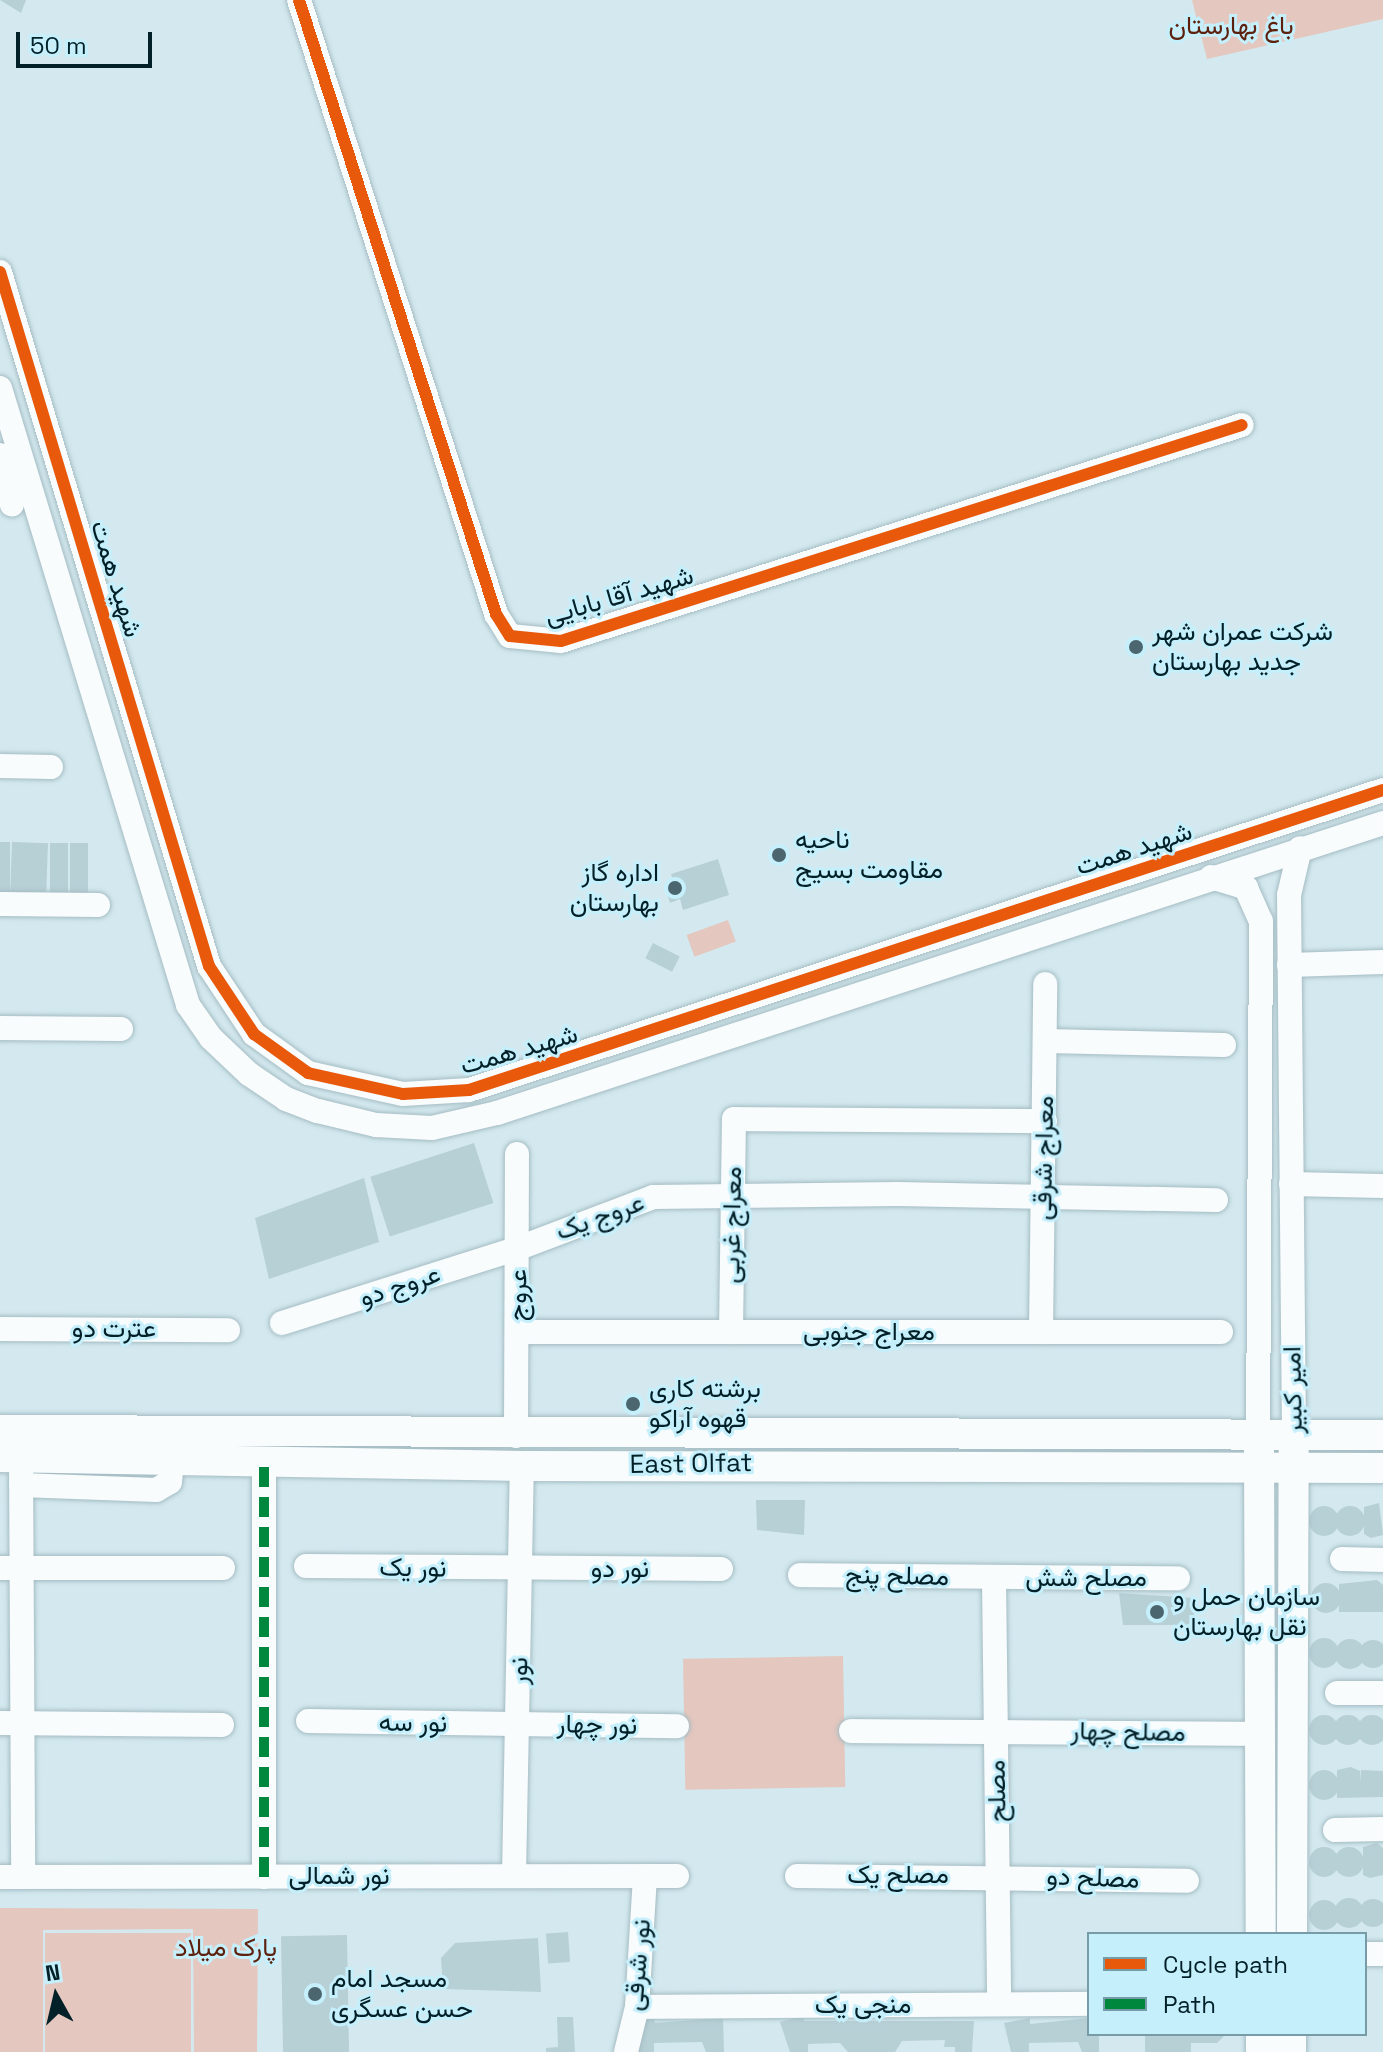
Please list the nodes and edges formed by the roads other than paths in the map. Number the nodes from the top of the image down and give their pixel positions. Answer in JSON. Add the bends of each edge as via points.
{"nodes":[{"id":1,"x":299,"y":0,"type":"edge"},
{"id":2,"x":0,"y":272,"type":"edge"},
{"id":3,"x":0,"y":388,"type":"edge"},
{"id":4,"x":1242,"y":425,"type":"dead end"},
{"id":5,"x":0,"y":455,"type":"edge"},
{"id":6,"x":38,"y":504,"type":"junction"},
{"id":7,"x":6,"y":505,"type":"edge"},
{"id":8,"x":0,"y":766,"type":"edge"},
{"id":9,"x":51,"y":767,"type":"dead end"},
{"id":10,"x":150,"y":768,"type":"junction"},
{"id":11,"x":118,"y":778,"type":"junction"},
{"id":12,"x":1383,"y":790,"type":"edge"},
{"id":13,"x":1383,"y":823,"type":"edge"},
{"id":14,"x":1359,"y":830,"type":"junction"},
{"id":15,"x":1383,"y":840,"type":"edge"},
{"id":16,"x":1300,"y":848,"type":"junction"},
{"id":17,"x":1211,"y":877,"type":"junction"},
{"id":18,"x":0,"y":904,"type":"edge"},
{"id":19,"x":98,"y":905,"type":"dead end"},
{"id":20,"x":1383,"y":962,"type":"edge"},
{"id":21,"x":1289,"y":965,"type":"junction"},
{"id":22,"x":1045,"y":984,"type":"dead end"},
{"id":23,"x":0,"y":1028,"type":"edge"},
{"id":24,"x":121,"y":1029,"type":"dead end"},
{"id":25,"x":1046,"y":1041,"type":"junction"},
{"id":26,"x":1224,"y":1045,"type":"dead end"},
{"id":27,"x":1045,"y":1121,"type":"junction"},
{"id":28,"x":517,"y":1154,"type":"dead end"},
{"id":29,"x":1291,"y":1184,"type":"junction"},
{"id":30,"x":1383,"y":1186,"type":"edge"},
{"id":31,"x":732,"y":1194,"type":"junction"},
{"id":32,"x":1043,"y":1197,"type":"junction"},
{"id":33,"x":1216,"y":1200,"type":"dead end"},
{"id":34,"x":519,"y":1248,"type":"junction"},
{"id":35,"x":282,"y":1323,"type":"dead end"},
{"id":36,"x":0,"y":1329,"type":"edge"},
{"id":37,"x":228,"y":1330,"type":"dead end"},
{"id":38,"x":518,"y":1332,"type":"junction"},
{"id":39,"x":731,"y":1332,"type":"junction"},
{"id":40,"x":1041,"y":1332,"type":"junction"},
{"id":41,"x":1221,"y":1332,"type":"dead end"},
{"id":42,"x":0,"y":1430,"type":"edge"},
{"id":43,"x":1294,"y":1435,"type":"junction"},
{"id":44,"x":1383,"y":1435,"type":"edge"},
{"id":45,"x":516,"y":1436,"type":"junction"},
{"id":46,"x":1258,"y":1436,"type":"junction"},
{"id":47,"x":264,"y":1464,"type":"junction"},
{"id":48,"x":522,"y":1466,"type":"junction"},
{"id":49,"x":14,"y":1467,"type":"edge"},
{"id":50,"x":1295,"y":1467,"type":"junction"},
{"id":51,"x":1259,"y":1468,"type":"junction"},
{"id":52,"x":1383,"y":1468,"type":"edge"},
{"id":53,"x":1342,"y":1559,"type":"dead end"},
{"id":54,"x":1383,"y":1560,"type":"edge"},
{"id":55,"x":306,"y":1566,"type":"dead end"},
{"id":56,"x":11,"y":1568,"type":"edge"},
{"id":57,"x":223,"y":1568,"type":"dead end"},
{"id":58,"x":520,"y":1569,"type":"junction"},
{"id":59,"x":721,"y":1569,"type":"dead end"},
{"id":60,"x":800,"y":1575,"type":"dead end"},
{"id":61,"x":994,"y":1578,"type":"junction"},
{"id":62,"x":1178,"y":1578,"type":"dead end"},
{"id":63,"x":1337,"y":1693,"type":"dead end"},
{"id":64,"x":1383,"y":1693,"type":"edge"},
{"id":65,"x":308,"y":1721,"type":"dead end"},
{"id":66,"x":11,"y":1722,"type":"edge"},
{"id":67,"x":518,"y":1724,"type":"junction"},
{"id":68,"x":222,"y":1725,"type":"dead end"},
{"id":69,"x":677,"y":1726,"type":"dead end"},
{"id":70,"x":851,"y":1731,"type":"dead end"},
{"id":71,"x":996,"y":1731,"type":"junction"},
{"id":72,"x":1261,"y":1734,"type":"junction"},
{"id":73,"x":1383,"y":1829,"type":"edge"},
{"id":74,"x":1335,"y":1830,"type":"dead end"},
{"id":75,"x":998,"y":1875,"type":"junction"},
{"id":76,"x":514,"y":1876,"type":"junction"},
{"id":77,"x":645,"y":1876,"type":"junction"},
{"id":78,"x":677,"y":1876,"type":"dead end"},
{"id":79,"x":797,"y":1876,"type":"dead end"},
{"id":80,"x":12,"y":1877,"type":"edge"},
{"id":81,"x":264,"y":1877,"type":"junction"},
{"id":82,"x":1187,"y":1881,"type":"dead end"},
{"id":83,"x":1261,"y":1932,"type":"edge"},
{"id":84,"x":1292,"y":1932,"type":"edge"},
{"id":85,"x":999,"y":2004,"type":"junction"},
{"id":86,"x":1087,"y":2004,"type":"edge"},
{"id":87,"x":637,"y":2007,"type":"junction"},
{"id":88,"x":626,"y":2052,"type":"edge"}],
"edges":[{"from":1,"to":4,"type":"street","name":"شهید آقا بابایی","via":[[496,614],[510,636],[561,641]]},
{"from":2,"to":10,"type":"street","name":"شهید همت"},
{"from":3,"to":6,"type":"street","name":"شهید همت"},
{"from":5,"to":7,"type":"street"},
{"from":6,"to":7,"type":"street"},
{"from":6,"to":11,"type":"street","name":"شهید همت"},
{"from":8,"to":9,"type":"street"},
{"from":10,"to":11,"type":"street"},
{"from":10,"to":12,"type":"street","name":"شهید همت","via":[[209,966],[233,1007],[254,1034],[308,1073],[403,1094],[469,1090]]},
{"from":11,"to":17,"type":"street","name":"شهید همت","via":[[178,982],[211,1038],[286,1099],[376,1125],[432,1128],[497,1113]]},
{"from":13,"to":14,"type":"street","name":"شهید همت"},
{"from":14,"to":15,"type":"street"},
{"from":14,"to":16,"type":"street","name":"شهید همت"},
{"from":16,"to":17,"type":"street","name":"شهید همت"},
{"from":16,"to":21,"type":"street","name":"امیر کبیر","via":[[1289,895]]},
{"from":17,"to":46,"type":"street","name":"امیر کبیر","via":[[1246,888],[1261,921]]},
{"from":18,"to":19,"type":"street"},
{"from":20,"to":21,"type":"street"},
{"from":21,"to":29,"type":"street","name":"امیر کبیر"},
{"from":22,"to":25,"type":"street","name":"معراج شرقی"},
{"from":23,"to":24,"type":"street"},
{"from":25,"to":26,"type":"street"},
{"from":25,"to":27,"type":"street","name":"معراج شرقی"},
{"from":27,"to":31,"type":"street","name":"معراج غربی","via":[[734,1119]]},
{"from":27,"to":32,"type":"street","name":"معراج شرقی"},
{"from":28,"to":34,"type":"street","name":"عروج"},
{"from":29,"to":30,"type":"street"},
{"from":29,"to":43,"type":"street","name":"امیر کبیر"},
{"from":31,"to":32,"type":"street","name":"عروج یک"},
{"from":31,"to":34,"type":"street","name":"عروج یک","via":[[653,1197]]},
{"from":31,"to":39,"type":"street","name":"معراج غربی"},
{"from":32,"to":33,"type":"street","name":"عروج یک"},
{"from":32,"to":40,"type":"street","name":"معراج شرقی"},
{"from":34,"to":35,"type":"street","name":"عروج دو"},
{"from":34,"to":38,"type":"street","name":"عروج"},
{"from":36,"to":37,"type":"street","name":"عترت دو"},
{"from":38,"to":39,"type":"street","name":"معراج جنوبی"},
{"from":38,"to":45,"type":"street","name":"عروج"},
{"from":39,"to":40,"type":"street","name":"معراج جنوبی"},
{"from":40,"to":41,"type":"street","name":"معراج جنوبی"},
{"from":42,"to":45,"type":"main road","name":"East Olfat"},
{"from":43,"to":44,"type":"main road","name":"East Olfat"},
{"from":43,"to":46,"type":"main road","name":"East Olfat"},
{"from":43,"to":50,"type":"main road","name":"امیر کبیر"},
{"from":45,"to":46,"type":"main road","name":"East Olfat"},
{"from":46,"to":51,"type":"main road","name":"امیر کبیر"},
{"from":47,"to":48,"type":"main road","name":"East Olfat"},
{"from":47,"to":49,"type":"main road","name":"East Olfat","via":[[172,1461]]},
{"from":47,"to":81,"type":"street"},
{"from":48,"to":51,"type":"main road","name":"East Olfat"},
{"from":48,"to":58,"type":"street","name":"نور"},
{"from":49,"to":56,"type":"street"},
{"from":50,"to":51,"type":"main road","name":"East Olfat"},
{"from":50,"to":52,"type":"main road","name":"East Olfat"},
{"from":50,"to":84,"type":"main road","name":"امیر کبیر"},
{"from":51,"to":72,"type":"main road","name":"امیر کبیر"},
{"from":53,"to":54,"type":"street"},
{"from":55,"to":58,"type":"street","name":"نور یک"},
{"from":56,"to":57,"type":"street"},
{"from":56,"to":66,"type":"street"},
{"from":58,"to":59,"type":"street","name":"نور دو"},
{"from":58,"to":67,"type":"street","name":"نور"},
{"from":60,"to":61,"type":"street","name":"مصلح پنج"},
{"from":61,"to":62,"type":"street","name":"مصلح شش"},
{"from":61,"to":71,"type":"street","name":"مصلح"},
{"from":63,"to":64,"type":"street"},
{"from":65,"to":67,"type":"street","name":"نور سه"},
{"from":66,"to":68,"type":"street"},
{"from":66,"to":80,"type":"street"},
{"from":67,"to":69,"type":"street","name":"نور چهار"},
{"from":67,"to":76,"type":"street","name":"نور"},
{"from":70,"to":71,"type":"street","name":"مصلح چهار"},
{"from":71,"to":72,"type":"street","name":"مصلح چهار"},
{"from":71,"to":75,"type":"street","name":"مصلح"},
{"from":72,"to":83,"type":"main road","name":"امیر کبیر"},
{"from":73,"to":74,"type":"street"},
{"from":75,"to":79,"type":"street","name":"مصلح یک"},
{"from":75,"to":82,"type":"street","name":"مصلح دو"},
{"from":75,"to":85,"type":"street","name":"مصلح"},
{"from":76,"to":77,"type":"street","name":"نور شمالی"},
{"from":76,"to":81,"type":"street","name":"نور شمالی"},
{"from":77,"to":78,"type":"street","name":"نور شمالی"},
{"from":77,"to":87,"type":"street","name":"نور شرقی"},
{"from":80,"to":81,"type":"street","name":"نور شمالی"},
{"from":85,"to":86,"type":"street","name":"منجی یک"},
{"from":85,"to":87,"type":"street","name":"منجی یک"},
{"from":87,"to":88,"type":"street","name":"نور شرقی"}]}
